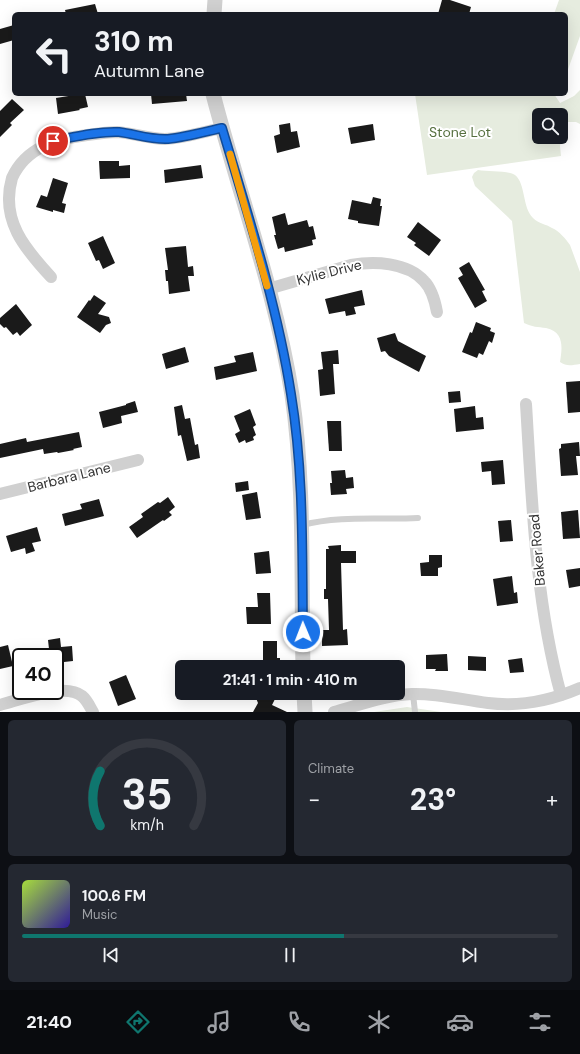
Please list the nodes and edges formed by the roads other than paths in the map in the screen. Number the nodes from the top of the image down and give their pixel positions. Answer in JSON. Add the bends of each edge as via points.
{"nodes":[{"id":1,"x":216,"y":0,"type":"edge"},
{"id":2,"x":214,"y":12,"type":"edge"},
{"id":3,"x":214,"y":96,"type":"edge"},
{"id":4,"x":222,"y":128,"type":"junction"},
{"id":5,"x":51,"y":277,"type":"dead end"},
{"id":6,"x":268,"y":289,"type":"junction"},
{"id":7,"x":437,"y":312,"type":"dead end"},
{"id":8,"x":526,"y":404,"type":"dead end"},
{"id":9,"x":138,"y":460,"type":"dead end"},
{"id":10,"x":0,"y":494,"type":"edge"},
{"id":11,"x":418,"y":518,"type":"dead end"},
{"id":12,"x":302,"y":525,"type":"junction"},
{"id":13,"x":303,"y":660,"type":"edge"},
{"id":14,"x":580,"y":688,"type":"edge"},
{"id":15,"x":413,"y":694,"type":"junction"},
{"id":16,"x":560,"y":695,"type":"junction"},
{"id":17,"x":304,"y":700,"type":"edge"},
{"id":18,"x":0,"y":705,"type":"edge"},
{"id":19,"x":520,"y":708,"type":"edge"},
{"id":20,"x":93,"y":712,"type":"edge"},
{"id":21,"x":305,"y":712,"type":"edge"},
{"id":22,"x":334,"y":712,"type":"edge"},
{"id":23,"x":415,"y":712,"type":"edge"}],
"edges":[{"from":1,"to":2,"type":"street"},
{"from":3,"to":4,"type":"street"},
{"from":4,"to":5,"type":"street","via":[[167,139],[118,132],[75,136],[46,144],[26,157],[14,173],[7,189],[8,220],[18,239]]},
{"from":4,"to":6,"type":"street"},
{"from":6,"to":7,"type":"street","name":"Kylie Drive","via":[[351,265],[380,262],[405,269],[423,280],[432,293]]},
{"from":6,"to":12,"type":"street","via":[[292,394],[299,450]]},
{"from":8,"to":16,"type":"street","name":"Baker Road","via":[[537,566]]},
{"from":9,"to":10,"type":"street","name":"Barbara Lane"},
{"from":11,"to":12,"type":"lane","via":[[346,518]]},
{"from":12,"to":13,"type":"street"},
{"from":14,"to":16,"type":"street"},
{"from":15,"to":19,"type":"street"},
{"from":15,"to":22,"type":"street","via":[[385,698]]},
{"from":15,"to":23,"type":"lane"},
{"from":16,"to":19,"type":"street"},
{"from":17,"to":21,"type":"street"},
{"from":18,"to":20,"type":"street","via":[[51,692],[71,691],[82,695]]}]}
